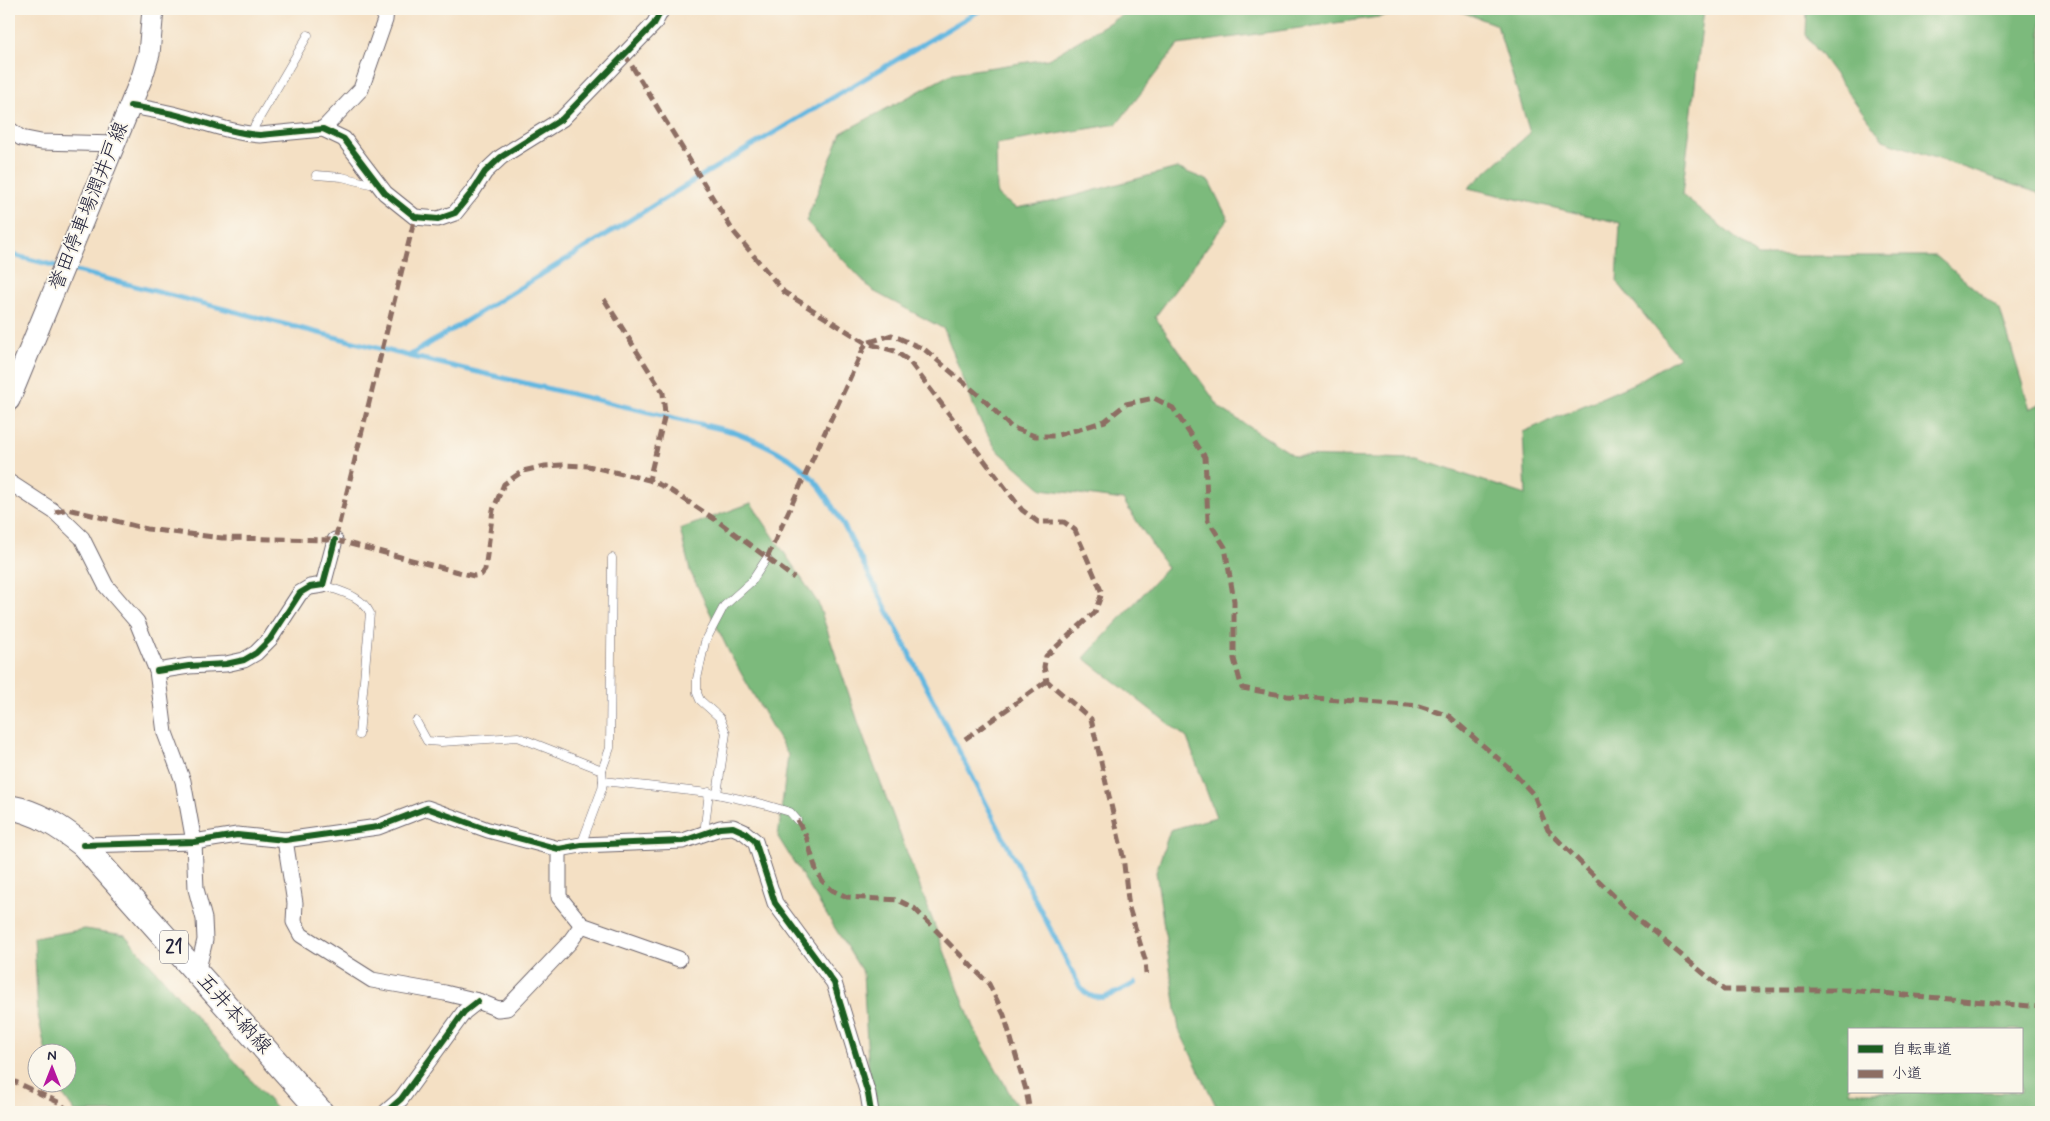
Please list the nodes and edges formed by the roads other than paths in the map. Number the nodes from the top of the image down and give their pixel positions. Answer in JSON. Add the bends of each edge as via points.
{"nodes":[{"id":1,"x":153,"y":9,"type":"edge"},
{"id":2,"x":386,"y":9,"type":"edge"},
{"id":3,"x":662,"y":9,"type":"edge"},
{"id":4,"x":308,"y":34,"type":"dead end"},
{"id":5,"x":130,"y":106,"type":"junction"},
{"id":6,"x":9,"y":129,"type":"edge"},
{"id":7,"x":323,"y":129,"type":"junction"},
{"id":8,"x":250,"y":134,"type":"junction"},
{"id":9,"x":115,"y":144,"type":"junction"},
{"id":10,"x":316,"y":175,"type":"dead end"},
{"id":11,"x":375,"y":181,"type":"junction"},
{"id":12,"x":9,"y":400,"type":"edge"},
{"id":13,"x":9,"y":482,"type":"edge"},
{"id":14,"x":336,"y":540,"type":"dead end"},
{"id":15,"x":612,"y":558,"type":"dead end"},
{"id":16,"x":767,"y":558,"type":"dead end"},
{"id":17,"x":323,"y":585,"type":"junction"},
{"id":18,"x":157,"y":671,"type":"junction"},
{"id":19,"x":416,"y":721,"type":"dead end"},
{"id":20,"x":359,"y":735,"type":"dead end"},
{"id":21,"x":602,"y":770,"type":"junction"},
{"id":22,"x":603,"y":781,"type":"junction"},
{"id":23,"x":713,"y":793,"type":"junction"},
{"id":24,"x":9,"y":807,"type":"edge"},
{"id":25,"x":798,"y":820,"type":"dead end"},
{"id":26,"x":704,"y":834,"type":"junction"},
{"id":27,"x":285,"y":840,"type":"junction"},
{"id":28,"x":194,"y":842,"type":"junction"},
{"id":29,"x":83,"y":845,"type":"junction"},
{"id":30,"x":581,"y":845,"type":"junction"},
{"id":31,"x":559,"y":850,"type":"junction"},
{"id":32,"x":582,"y":924,"type":"junction"},
{"id":33,"x":679,"y":959,"type":"dead end"},
{"id":34,"x":198,"y":973,"type":"junction"},
{"id":35,"x":478,"y":1001,"type":"junction"},
{"id":36,"x":321,"y":1112,"type":"edge"},
{"id":37,"x":386,"y":1112,"type":"edge"},
{"id":38,"x":871,"y":1112,"type":"edge"}],
"edges":[{"from":1,"to":5,"type":"main road","name":"誉田停車場潤井戸線","via":[[149,54]]},
{"from":2,"to":7,"type":"street","via":[[360,89]]},
{"from":3,"to":11,"type":"street","via":[[654,24],[562,119],[501,157],[485,172],[455,213],[438,219],[415,217]]},
{"from":4,"to":8,"type":"lane"},
{"from":5,"to":8,"type":"street"},
{"from":5,"to":9,"type":"main road","name":"誉田停車場潤井戸線"},
{"from":6,"to":9,"type":"street","via":[[22,138],[41,142]]},
{"from":7,"to":8,"type":"street"},
{"from":7,"to":11,"type":"street","via":[[344,139]]},
{"from":9,"to":12,"type":"main road","name":"誉田停車場潤井戸線"},
{"from":10,"to":11,"type":"lane","via":[[370,184]]},
{"from":13,"to":18,"type":"street","via":[[55,512],[82,538],[106,586],[137,622]]},
{"from":14,"to":17,"type":"street"},
{"from":15,"to":21,"type":"lane","via":[[610,748]]},
{"from":16,"to":23,"type":"lane","via":[[752,581],[724,606],[705,642],[697,693],[700,700],[720,718],[726,733]]},
{"from":17,"to":18,"type":"street","via":[[300,593],[270,638],[244,660]]},
{"from":17,"to":20,"type":"lane","via":[[359,598],[370,613]]},
{"from":18,"to":28,"type":"street","via":[[165,733],[183,781]]},
{"from":19,"to":21,"type":"lane","via":[[427,741],[518,737]]},
{"from":21,"to":22,"type":"lane"},
{"from":22,"to":23,"type":"lane"},
{"from":22,"to":30,"type":"lane"},
{"from":23,"to":25,"type":"lane","via":[[781,809]]},
{"from":23,"to":26,"type":"lane"},
{"from":24,"to":29,"type":"main road","name":"五井本納線","number":"21","via":[[31,812],[59,826]]},
{"from":26,"to":30,"type":"street","via":[[683,841]]},
{"from":26,"to":38,"type":"street","via":[[733,827],[754,841],[775,903],[834,983]]},
{"from":27,"to":28,"type":"street","via":[[237,835]]},
{"from":27,"to":31,"type":"street","via":[[378,827],[427,808]]},
{"from":27,"to":35,"type":"street","via":[[295,903],[294,922],[301,936],[372,980]]},
{"from":28,"to":29,"type":"street"},
{"from":28,"to":34,"type":"street","via":[[196,889],[204,919],[205,940]]},
{"from":29,"to":34,"type":"main road","name":"五井本納線","number":"21"},
{"from":30,"to":31,"type":"street"},
{"from":31,"to":32,"type":"street","via":[[559,897]]},
{"from":32,"to":33,"type":"street"},
{"from":32,"to":35,"type":"street","via":[[569,943],[507,1008],[498,1009]]},
{"from":34,"to":36,"type":"main road","name":"五井本納線","number":"21"},
{"from":35,"to":37,"type":"street","via":[[464,1012],[401,1098]]}]}
